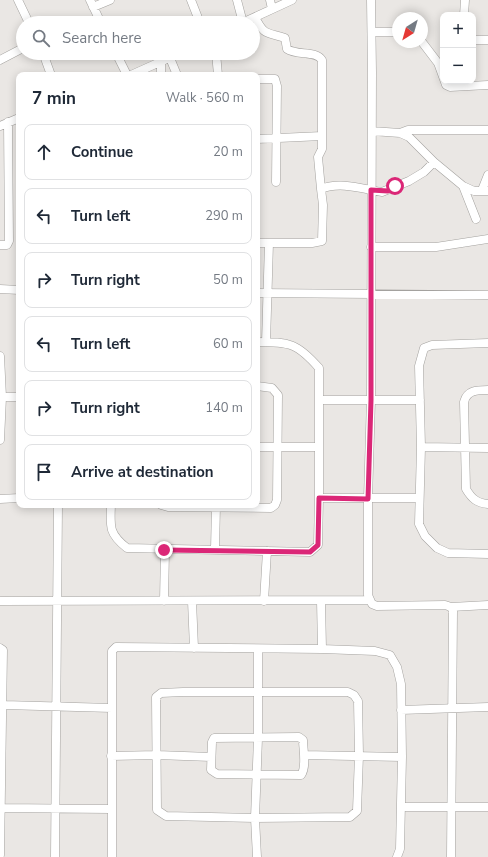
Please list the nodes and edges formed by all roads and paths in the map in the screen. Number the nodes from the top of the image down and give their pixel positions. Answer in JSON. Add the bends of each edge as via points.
{"nodes":[{"id":1,"x":18,"y":0,"type":"edge"},
{"id":2,"x":110,"y":0,"type":"edge"},
{"id":3,"x":191,"y":0,"type":"edge"},
{"id":4,"x":237,"y":0,"type":"edge"},
{"id":5,"x":270,"y":0,"type":"edge"},
{"id":6,"x":292,"y":0,"type":"edge"},
{"id":7,"x":371,"y":0,"type":"edge"},
{"id":8,"x":465,"y":0,"type":"edge"},
{"id":9,"x":92,"y":3,"type":"edge"},
{"id":10,"x":272,"y":9,"type":"junction"},
{"id":11,"x":464,"y":12,"type":"edge"},
{"id":12,"x":26,"y":16,"type":"edge"},
{"id":13,"x":98,"y":16,"type":"edge"},
{"id":14,"x":197,"y":16,"type":"edge"},
{"id":15,"x":241,"y":16,"type":"edge"},
{"id":16,"x":257,"y":16,"type":"edge"},
{"id":17,"x":260,"y":29,"type":"edge"},
{"id":18,"x":372,"y":32,"type":"junction"},
{"id":19,"x":392,"y":32,"type":"edge"},
{"id":20,"x":476,"y":40,"type":"edge"},
{"id":21,"x":488,"y":40,"type":"edge"},
{"id":22,"x":427,"y":48,"type":"edge"},
{"id":23,"x":16,"y":52,"type":"edge"},
{"id":24,"x":0,"y":60,"type":"edge"},
{"id":25,"x":46,"y":60,"type":"edge"},
{"id":26,"x":120,"y":60,"type":"edge"},
{"id":27,"x":166,"y":60,"type":"edge"},
{"id":28,"x":171,"y":60,"type":"edge"},
{"id":29,"x":217,"y":60,"type":"edge"},
{"id":30,"x":161,"y":62,"type":"junction"},
{"id":31,"x":50,"y":72,"type":"edge"},
{"id":32,"x":126,"y":72,"type":"edge"},
{"id":33,"x":138,"y":72,"type":"edge"},
{"id":34,"x":160,"y":72,"type":"edge"},
{"id":35,"x":176,"y":72,"type":"edge"},
{"id":36,"x":218,"y":72,"type":"edge"},
{"id":37,"x":260,"y":79,"type":"edge"},
{"id":38,"x":488,"y":85,"type":"edge"},
{"id":39,"x":16,"y":119,"type":"edge"},
{"id":40,"x":4,"y":124,"type":"edge"},
{"id":41,"x":488,"y":130,"type":"edge"},
{"id":42,"x":372,"y":131,"type":"junction"},
{"id":43,"x":400,"y":132,"type":"junction"},
{"id":44,"x":322,"y":136,"type":"junction"},
{"id":45,"x":260,"y":138,"type":"edge"},
{"id":46,"x":277,"y":138,"type":"junction"},
{"id":47,"x":434,"y":162,"type":"junction"},
{"id":48,"x":488,"y":175,"type":"edge"},
{"id":49,"x":276,"y":182,"type":"dead end"},
{"id":50,"x":463,"y":186,"type":"junction"},
{"id":51,"x":321,"y":189,"type":"junction"},
{"id":52,"x":371,"y":190,"type":"junction"},
{"id":53,"x":485,"y":190,"type":"edge"},
{"id":54,"x":4,"y":202,"type":"edge"},
{"id":55,"x":476,"y":219,"type":"dead end"},
{"id":56,"x":488,"y":239,"type":"edge"},
{"id":57,"x":269,"y":243,"type":"junction"},
{"id":58,"x":260,"y":244,"type":"edge"},
{"id":59,"x":0,"y":245,"type":"edge"},
{"id":60,"x":371,"y":247,"type":"junction"},
{"id":61,"x":0,"y":289,"type":"edge"},
{"id":62,"x":16,"y":290,"type":"edge"},
{"id":63,"x":260,"y":293,"type":"edge"},
{"id":64,"x":268,"y":293,"type":"junction"},
{"id":65,"x":371,"y":294,"type":"junction"},
{"id":66,"x":488,"y":295,"type":"edge"},
{"id":67,"x":260,"y":342,"type":"edge"},
{"id":68,"x":266,"y":342,"type":"junction"},
{"id":69,"x":488,"y":343,"type":"edge"},
{"id":70,"x":0,"y":356,"type":"edge"},
{"id":71,"x":260,"y":386,"type":"edge"},
{"id":72,"x":488,"y":390,"type":"edge"},
{"id":73,"x":2,"y":397,"type":"junction"},
{"id":74,"x":16,"y":397,"type":"edge"},
{"id":75,"x":319,"y":400,"type":"junction"},
{"id":76,"x":371,"y":400,"type":"junction"},
{"id":77,"x":420,"y":400,"type":"junction"},
{"id":78,"x":0,"y":440,"type":"edge"},
{"id":79,"x":278,"y":446,"type":"junction"},
{"id":80,"x":319,"y":446,"type":"junction"},
{"id":81,"x":260,"y":447,"type":"edge"},
{"id":82,"x":421,"y":447,"type":"junction"},
{"id":83,"x":464,"y":448,"type":"junction"},
{"id":84,"x":488,"y":448,"type":"edge"},
{"id":85,"x":16,"y":498,"type":"edge"},
{"id":86,"x":319,"y":498,"type":"junction"},
{"id":87,"x":419,"y":498,"type":"junction"},
{"id":88,"x":0,"y":499,"type":"edge"},
{"id":89,"x":368,"y":499,"type":"junction"},
{"id":90,"x":488,"y":504,"type":"edge"},
{"id":91,"x":58,"y":508,"type":"edge"},
{"id":92,"x":111,"y":508,"type":"edge"},
{"id":93,"x":216,"y":508,"type":"edge"},
{"id":94,"x":260,"y":508,"type":"edge"},
{"id":95,"x":164,"y":550,"type":"junction"},
{"id":96,"x":215,"y":550,"type":"junction"},
{"id":97,"x":267,"y":550,"type":"junction"},
{"id":98,"x":488,"y":554,"type":"edge"},
{"id":99,"x":370,"y":600,"type":"junction"},
{"id":100,"x":0,"y":601,"type":"edge"},
{"id":101,"x":164,"y":601,"type":"junction"},
{"id":102,"x":192,"y":601,"type":"junction"},
{"id":103,"x":264,"y":601,"type":"junction"},
{"id":104,"x":321,"y":601,"type":"junction"},
{"id":105,"x":58,"y":602,"type":"junction"},
{"id":106,"x":488,"y":605,"type":"edge"},
{"id":107,"x":451,"y":607,"type":"junction"},
{"id":108,"x":0,"y":648,"type":"edge"},
{"id":109,"x":194,"y":648,"type":"junction"},
{"id":110,"x":258,"y":648,"type":"junction"},
{"id":111,"x":322,"y":649,"type":"junction"},
{"id":112,"x":258,"y":692,"type":"junction"},
{"id":113,"x":4,"y":705,"type":"junction"},
{"id":114,"x":57,"y":707,"type":"junction"},
{"id":115,"x":488,"y":707,"type":"edge"},
{"id":116,"x":112,"y":708,"type":"junction"},
{"id":117,"x":454,"y":708,"type":"junction"},
{"id":118,"x":401,"y":710,"type":"junction"},
{"id":119,"x":258,"y":738,"type":"junction"},
{"id":120,"x":1,"y":754,"type":"edge"},
{"id":121,"x":156,"y":755,"type":"junction"},
{"id":122,"x":304,"y":755,"type":"junction"},
{"id":123,"x":359,"y":755,"type":"junction"},
{"id":124,"x":112,"y":756,"type":"junction"},
{"id":125,"x":211,"y":757,"type":"junction"},
{"id":126,"x":402,"y":757,"type":"junction"},
{"id":127,"x":256,"y":775,"type":"junction"},
{"id":128,"x":401,"y":807,"type":"junction"},
{"id":129,"x":452,"y":807,"type":"junction"},
{"id":130,"x":488,"y":807,"type":"edge"},
{"id":131,"x":0,"y":808,"type":"edge"},
{"id":132,"x":56,"y":809,"type":"junction"},
{"id":133,"x":111,"y":809,"type":"junction"},
{"id":134,"x":254,"y":818,"type":"junction"},
{"id":135,"x":0,"y":855,"type":"edge"},
{"id":136,"x":55,"y":857,"type":"edge"},
{"id":137,"x":112,"y":857,"type":"edge"},
{"id":138,"x":257,"y":857,"type":"edge"},
{"id":139,"x":397,"y":857,"type":"edge"},
{"id":140,"x":451,"y":857,"type":"edge"}],
"edges":[{"from":1,"to":12,"type":"street"},
{"from":2,"to":9,"type":"street"},
{"from":3,"to":14,"type":"street"},
{"from":4,"to":15,"type":"street"},
{"from":5,"to":10,"type":"street"},
{"from":6,"to":10,"type":"street"},
{"from":7,"to":18,"type":"street"},
{"from":8,"to":11,"type":"street"},
{"from":9,"to":13,"type":"street"},
{"from":10,"to":16,"type":"street"},
{"from":17,"to":44,"type":"street","via":[[285,38],[287,49],[291,52],[312,54],[322,60]]},
{"from":18,"to":19,"type":"street"},
{"from":18,"to":42,"type":"street"},
{"from":20,"to":21,"type":"street"},
{"from":22,"to":38,"type":"street","via":[[438,63],[446,85]]},
{"from":23,"to":24,"type":"street"},
{"from":25,"to":31,"type":"street"},
{"from":26,"to":32,"type":"street"},
{"from":27,"to":30,"type":"street"},
{"from":28,"to":35,"type":"street"},
{"from":29,"to":36,"type":"street"},
{"from":30,"to":33,"type":"street"},
{"from":30,"to":34,"type":"street"},
{"from":37,"to":46,"type":"street","via":[[275,79]]},
{"from":39,"to":40,"type":"street"},
{"from":40,"to":54,"type":"street"},
{"from":41,"to":43,"type":"street"},
{"from":42,"to":43,"type":"street"},
{"from":42,"to":52,"type":"street"},
{"from":43,"to":47,"type":"street","via":[[409,137]]},
{"from":44,"to":46,"type":"street"},
{"from":44,"to":51,"type":"street","via":[[322,149],[318,157]]},
{"from":45,"to":46,"type":"street"},
{"from":46,"to":49,"type":"street"},
{"from":47,"to":50,"type":"street"},
{"from":47,"to":52,"type":"street","via":[[424,172],[388,191]]},
{"from":48,"to":53,"type":"street"},
{"from":50,"to":53,"type":"street","via":[[474,191]]},
{"from":50,"to":55,"type":"street"},
{"from":51,"to":52,"type":"street","via":[[339,185]]},
{"from":51,"to":57,"type":"street","via":[[322,241]]},
{"from":52,"to":60,"type":"street"},
{"from":54,"to":59,"type":"street","via":[[9,241],[7,245]]},
{"from":56,"to":60,"type":"street","via":[[436,247]]},
{"from":57,"to":58,"type":"street"},
{"from":57,"to":64,"type":"street"},
{"from":60,"to":65,"type":"street"},
{"from":61,"to":62,"type":"street"},
{"from":63,"to":64,"type":"street"},
{"from":64,"to":65,"type":"street"},
{"from":64,"to":68,"type":"street"},
{"from":65,"to":66,"type":"street"},
{"from":65,"to":76,"type":"street"},
{"from":67,"to":68,"type":"street"},
{"from":68,"to":75,"type":"street","via":[[297,346],[319,368]]},
{"from":69,"to":77,"type":"street","via":[[432,345],[424,348],[419,366]]},
{"from":70,"to":73,"type":"street"},
{"from":71,"to":79,"type":"street","via":[[272,388],[278,394]]},
{"from":72,"to":83,"type":"street","via":[[476,390],[466,396]]},
{"from":73,"to":74,"type":"street"},
{"from":73,"to":78,"type":"street"},
{"from":75,"to":76,"type":"street"},
{"from":75,"to":80,"type":"street"},
{"from":76,"to":77,"type":"street"},
{"from":76,"to":89,"type":"street"},
{"from":77,"to":82,"type":"street"},
{"from":79,"to":80,"type":"street"},
{"from":79,"to":81,"type":"street"},
{"from":79,"to":94,"type":"street","via":[[277,500],[271,508]]},
{"from":80,"to":86,"type":"street"},
{"from":82,"to":83,"type":"street"},
{"from":82,"to":87,"type":"street"},
{"from":83,"to":84,"type":"street"},
{"from":83,"to":90,"type":"street","via":[[466,489],[471,498]]},
{"from":85,"to":88,"type":"street"},
{"from":86,"to":89,"type":"street"},
{"from":86,"to":97,"type":"street","via":[[318,545],[315,549],[310,552]]},
{"from":87,"to":89,"type":"street"},
{"from":87,"to":98,"type":"street","via":[[418,524],[437,548],[448,553]]},
{"from":89,"to":99,"type":"street"},
{"from":91,"to":105,"type":"street"},
{"from":92,"to":95,"type":"street","via":[[110,529],[117,541],[127,548]]},
{"from":93,"to":96,"type":"street"},
{"from":95,"to":96,"type":"street"},
{"from":95,"to":101,"type":"street"},
{"from":96,"to":97,"type":"street"},
{"from":97,"to":103,"type":"street"},
{"from":99,"to":104,"type":"street"},
{"from":99,"to":107,"type":"street","via":[[376,606]]},
{"from":100,"to":105,"type":"street"},
{"from":101,"to":102,"type":"street"},
{"from":101,"to":105,"type":"street"},
{"from":102,"to":103,"type":"street"},
{"from":102,"to":109,"type":"street"},
{"from":103,"to":104,"type":"street"},
{"from":104,"to":111,"type":"street"},
{"from":105,"to":114,"type":"street"},
{"from":106,"to":107,"type":"street"},
{"from":107,"to":117,"type":"street"},
{"from":108,"to":113,"type":"street","via":[[3,650]]},
{"from":109,"to":110,"type":"street"},
{"from":109,"to":116,"type":"street","via":[[116,647],[112,651]]},
{"from":110,"to":111,"type":"street"},
{"from":110,"to":112,"type":"street"},
{"from":111,"to":118,"type":"street","via":[[375,651],[390,655],[397,667],[401,684]]},
{"from":112,"to":119,"type":"street"},
{"from":112,"to":121,"type":"street","via":[[158,694]]},
{"from":112,"to":123,"type":"street","via":[[348,692],[358,701]]},
{"from":113,"to":114,"type":"street"},
{"from":113,"to":120,"type":"street"},
{"from":114,"to":116,"type":"street"},
{"from":114,"to":132,"type":"street"},
{"from":115,"to":117,"type":"street"},
{"from":116,"to":124,"type":"street"},
{"from":117,"to":118,"type":"street"},
{"from":117,"to":129,"type":"street"},
{"from":118,"to":126,"type":"street"},
{"from":119,"to":122,"type":"street","via":[[299,737],[303,740]]},
{"from":119,"to":125,"type":"street","via":[[214,738]]},
{"from":119,"to":127,"type":"street"},
{"from":120,"to":131,"type":"street"},
{"from":121,"to":124,"type":"street"},
{"from":121,"to":125,"type":"street"},
{"from":121,"to":134,"type":"street","via":[[157,810],[160,814]]},
{"from":122,"to":123,"type":"street"},
{"from":122,"to":127,"type":"street","via":[[301,775]]},
{"from":123,"to":126,"type":"street"},
{"from":123,"to":134,"type":"street","via":[[357,811],[350,817]]},
{"from":124,"to":133,"type":"street"},
{"from":125,"to":127,"type":"street","via":[[211,770],[214,773]]},
{"from":126,"to":128,"type":"street"},
{"from":127,"to":134,"type":"street"},
{"from":128,"to":129,"type":"street"},
{"from":128,"to":139,"type":"street","via":[[400,849]]},
{"from":129,"to":130,"type":"street"},
{"from":129,"to":140,"type":"street"},
{"from":131,"to":132,"type":"street"},
{"from":131,"to":135,"type":"street"},
{"from":132,"to":133,"type":"street"},
{"from":132,"to":136,"type":"street"},
{"from":133,"to":137,"type":"street"},
{"from":134,"to":138,"type":"street"}]}
